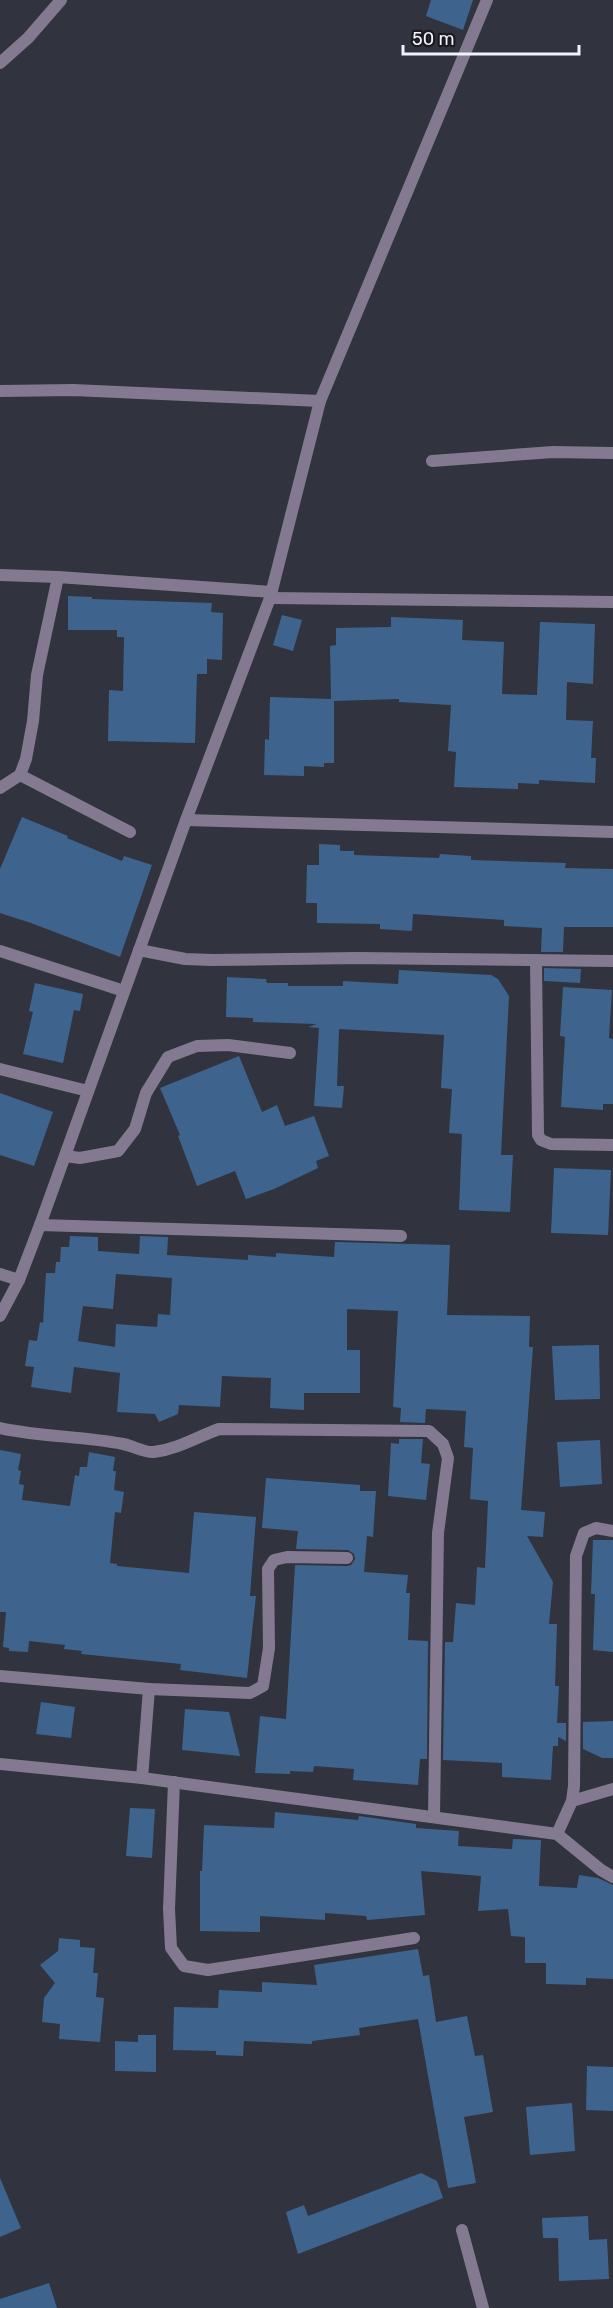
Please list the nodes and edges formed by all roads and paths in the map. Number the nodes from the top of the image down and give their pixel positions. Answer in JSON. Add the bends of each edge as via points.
{"nodes":[{"id":1,"x":61,"y":0,"type":"edge"},
{"id":2,"x":487,"y":0,"type":"edge"},
{"id":3,"x":0,"y":63,"type":"edge"},
{"id":4,"x":0,"y":391,"type":"edge"},
{"id":5,"x":320,"y":401,"type":"junction"},
{"id":6,"x":613,"y":453,"type":"edge"},
{"id":7,"x":432,"y":461,"type":"dead end"},
{"id":8,"x":0,"y":575,"type":"edge"},
{"id":9,"x":57,"y":577,"type":"junction"},
{"id":10,"x":271,"y":595,"type":"junction"},
{"id":11,"x":613,"y":602,"type":"edge"},
{"id":12,"x":20,"y":775,"type":"junction"},
{"id":13,"x":0,"y":788,"type":"edge"},
{"id":14,"x":186,"y":820,"type":"junction"},
{"id":15,"x":130,"y":832,"type":"dead end"},
{"id":16,"x":613,"y":832,"type":"edge"},
{"id":17,"x":139,"y":950,"type":"junction"},
{"id":18,"x":0,"y":951,"type":"edge"},
{"id":19,"x":536,"y":960,"type":"junction"},
{"id":20,"x":613,"y":961,"type":"edge"},
{"id":21,"x":124,"y":992,"type":"junction"},
{"id":22,"x":290,"y":1053,"type":"dead end"},
{"id":23,"x":0,"y":1069,"type":"edge"},
{"id":24,"x":88,"y":1091,"type":"junction"},
{"id":25,"x":613,"y":1145,"type":"edge"},
{"id":26,"x":65,"y":1156,"type":"junction"},
{"id":27,"x":40,"y":1225,"type":"junction"},
{"id":28,"x":401,"y":1236,"type":"dead end"},
{"id":29,"x":0,"y":1274,"type":"edge"},
{"id":30,"x":19,"y":1280,"type":"junction"},
{"id":31,"x":0,"y":1316,"type":"edge"},
{"id":32,"x":0,"y":1428,"type":"edge"},
{"id":33,"x":613,"y":1531,"type":"edge"},
{"id":34,"x":347,"y":1558,"type":"dead end"},
{"id":35,"x":0,"y":1676,"type":"edge"},
{"id":36,"x":149,"y":1689,"type":"junction"},
{"id":37,"x":0,"y":1764,"type":"edge"},
{"id":38,"x":142,"y":1778,"type":"junction"},
{"id":39,"x":174,"y":1782,"type":"junction"},
{"id":40,"x":613,"y":1789,"type":"edge"},
{"id":41,"x":572,"y":1801,"type":"junction"},
{"id":42,"x":434,"y":1817,"type":"junction"},
{"id":43,"x":557,"y":1834,"type":"junction"},
{"id":44,"x":613,"y":1877,"type":"edge"},
{"id":45,"x":414,"y":1938,"type":"dead end"},
{"id":46,"x":462,"y":2230,"type":"dead end"},
{"id":47,"x":483,"y":2308,"type":"edge"}],
"edges":[{"from":1,"to":3,"type":"street"},
{"from":2,"to":5,"type":"street"},
{"from":4,"to":5,"type":"street","via":[[73,390]]},
{"from":5,"to":10,"type":"street"},
{"from":6,"to":7,"type":"street","via":[[553,452]]},
{"from":8,"to":9,"type":"street"},
{"from":9,"to":10,"type":"street"},
{"from":9,"to":12,"type":"street"},
{"from":10,"to":11,"type":"street"},
{"from":10,"to":14,"type":"street"},
{"from":12,"to":13,"type":"street"},
{"from":12,"to":15,"type":"street"},
{"from":14,"to":16,"type":"street"},
{"from":14,"to":17,"type":"street"},
{"from":17,"to":19,"type":"street","via":[[212,960]]},
{"from":17,"to":21,"type":"street"},
{"from":18,"to":21,"type":"street"},
{"from":19,"to":20,"type":"street"},
{"from":19,"to":25,"type":"street","via":[[538,1135],[551,1144]]},
{"from":21,"to":24,"type":"street"},
{"from":22,"to":26,"type":"street","via":[[228,1045],[197,1046],[168,1057],[146,1093],[135,1129],[118,1152],[80,1158]]},
{"from":23,"to":24,"type":"street"},
{"from":24,"to":26,"type":"street"},
{"from":26,"to":27,"type":"street"},
{"from":27,"to":28,"type":"street"},
{"from":27,"to":30,"type":"street"},
{"from":29,"to":30,"type":"street"},
{"from":30,"to":31,"type":"street"},
{"from":32,"to":42,"type":"street","via":[[124,1444],[151,1452],[180,1447],[219,1430],[429,1431],[443,1444],[448,1458],[438,1533]]},
{"from":33,"to":41,"type":"street","via":[[596,1528],[584,1533],[576,1556]]},
{"from":34,"to":36,"type":"street","via":[[287,1557],[274,1560],[268,1569],[269,1648],[263,1686],[250,1693]]},
{"from":35,"to":36,"type":"street"},
{"from":36,"to":38,"type":"street"},
{"from":37,"to":38,"type":"street"},
{"from":38,"to":39,"type":"street"},
{"from":39,"to":42,"type":"street"},
{"from":39,"to":45,"type":"street","via":[[171,1948],[184,1966],[208,1970]]},
{"from":40,"to":41,"type":"street"},
{"from":41,"to":43,"type":"street"},
{"from":42,"to":43,"type":"street"},
{"from":43,"to":44,"type":"street"},
{"from":46,"to":47,"type":"street"}]}
